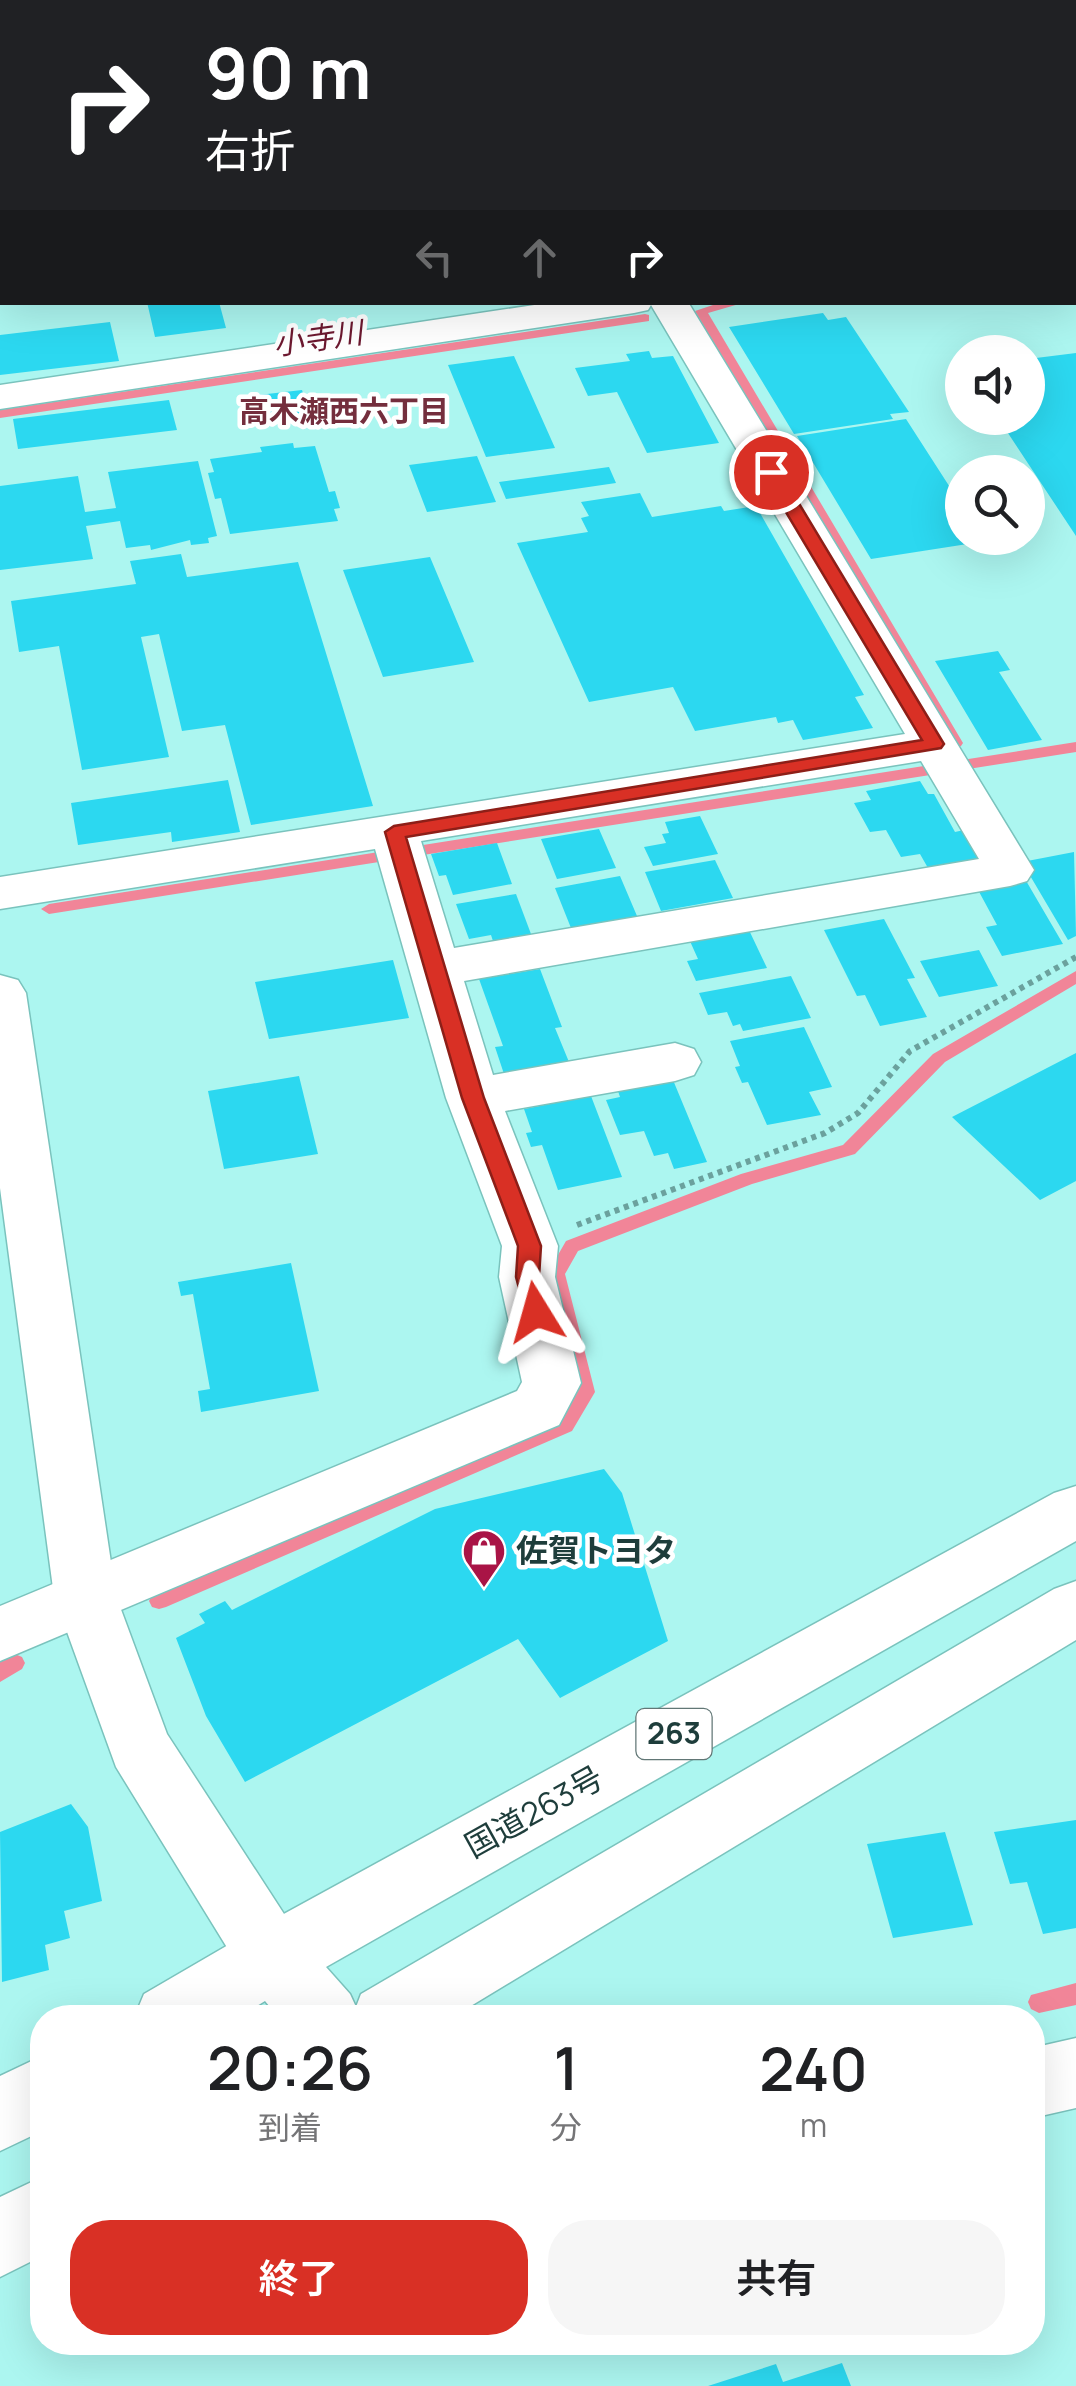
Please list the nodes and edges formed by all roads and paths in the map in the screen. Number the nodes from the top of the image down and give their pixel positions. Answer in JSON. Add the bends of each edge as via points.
{"nodes":[{"id":1,"x":614,"y":305,"type":"edge"},
{"id":2,"x":671,"y":305,"type":"edge"},
{"id":3,"x":0,"y":397,"type":"edge"},
{"id":4,"x":944,"y":760,"type":"junction"},
{"id":5,"x":399,"y":846,"type":"junction"},
{"id":6,"x":0,"y":893,"type":"edge"},
{"id":7,"x":1076,"y":957,"type":"edge"},
{"id":8,"x":434,"y":969,"type":"junction"},
{"id":9,"x":0,"y":993,"type":"edge"},
{"id":10,"x":675,"y":1062,"type":"dead end"},
{"id":11,"x":473,"y":1098,"type":"junction"},
{"id":12,"x":530,"y":1246,"type":"junction"},
{"id":13,"x":1076,"y":1511,"type":"edge"},
{"id":14,"x":85,"y":1596,"type":"junction"},
{"id":15,"x":1076,"y":1608,"type":"edge"},
{"id":16,"x":0,"y":1634,"type":"edge"},
{"id":17,"x":272,"y":1957,"type":"junction"},
{"id":18,"x":190,"y":2005,"type":"edge"},
{"id":19,"x":314,"y":2005,"type":"edge"},
{"id":20,"x":408,"y":2005,"type":"edge"},
{"id":21,"x":1076,"y":2073,"type":"edge"},
{"id":22,"x":1045,"y":2080,"type":"edge"},
{"id":23,"x":30,"y":2098,"type":"edge"},
{"id":24,"x":0,"y":2116,"type":"edge"},
{"id":25,"x":30,"y":2221,"type":"edge"},
{"id":26,"x":0,"y":2240,"type":"edge"}],
"edges":[{"from":1,"to":3,"type":"main road"},
{"from":2,"to":4,"type":"main road"},
{"from":4,"to":5,"type":"main road"},
{"from":4,"to":8,"type":"main road","via":[[1010,870]]},
{"from":5,"to":6,"type":"main road"},
{"from":5,"to":8,"type":"main road"},
{"from":7,"to":12,"type":"path","via":[[910,1052],[858,1113],[825,1133]]},
{"from":8,"to":11,"type":"main road"},
{"from":9,"to":14,"type":"main road"},
{"from":10,"to":11,"type":"main road"},
{"from":11,"to":12,"type":"main road"},
{"from":12,"to":14,"type":"main road","via":[[527,1277],[552,1384],[538,1408]]},
{"from":13,"to":17,"type":"main road","name":"国道263号","number":"263"},
{"from":14,"to":16,"type":"main road"},
{"from":14,"to":17,"type":"main road","via":[[139,1747]]},
{"from":15,"to":20,"type":"main road"},
{"from":17,"to":18,"type":"main road","number":"263"},
{"from":17,"to":19,"type":"main road"},
{"from":21,"to":22,"type":"main road"},
{"from":23,"to":24,"type":"main road"},
{"from":25,"to":26,"type":"main road"}]}
